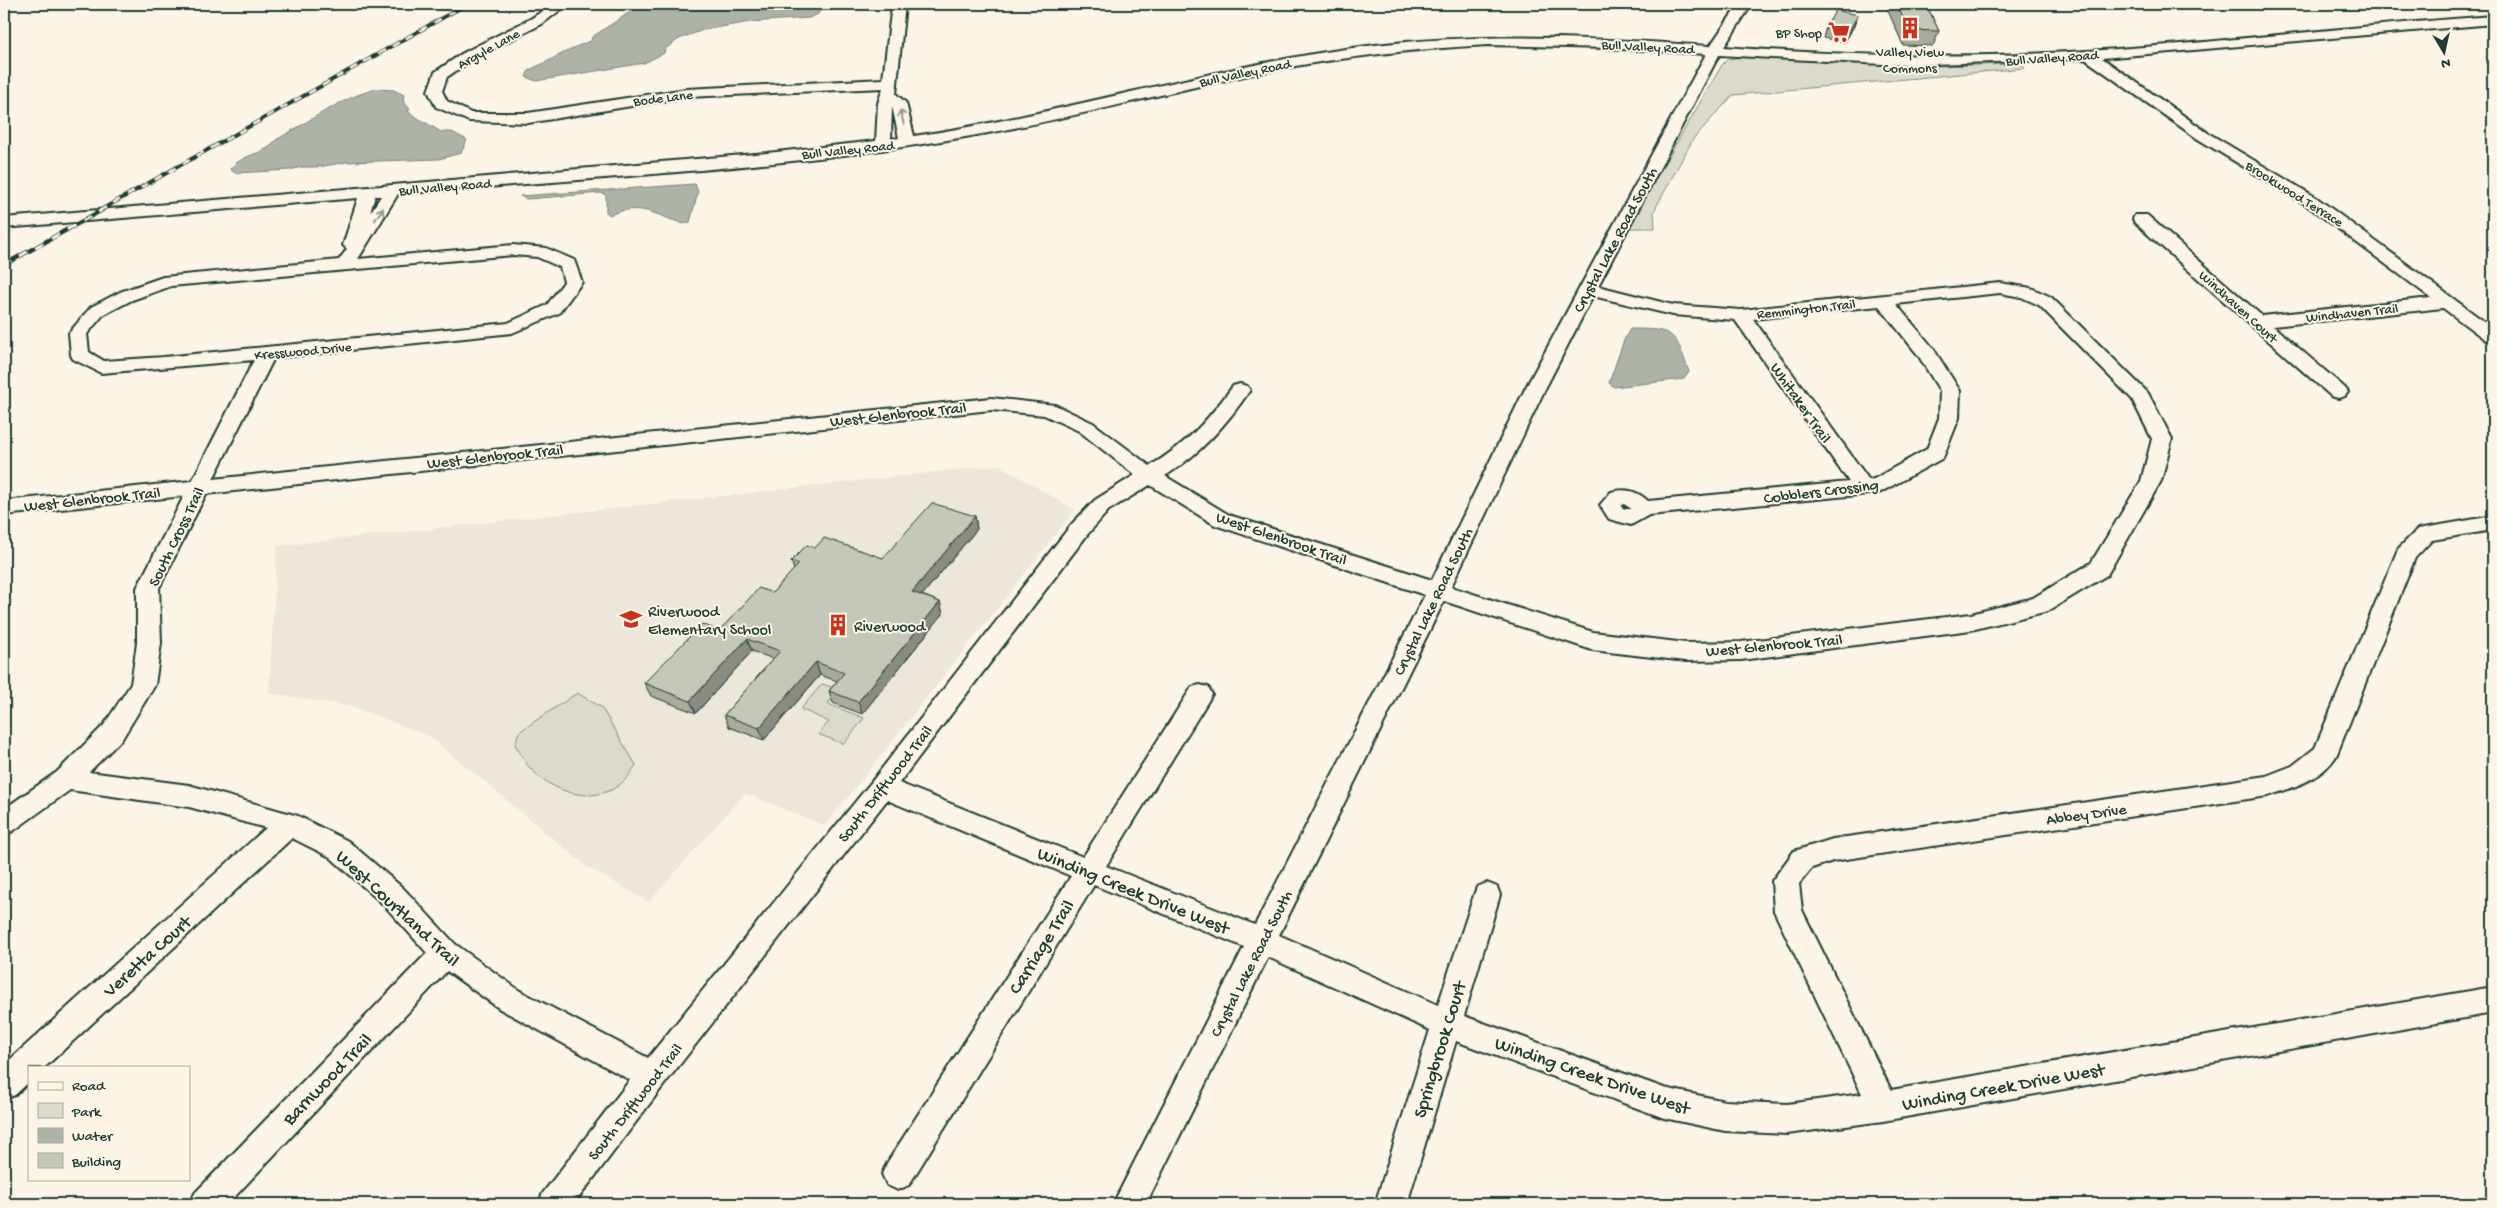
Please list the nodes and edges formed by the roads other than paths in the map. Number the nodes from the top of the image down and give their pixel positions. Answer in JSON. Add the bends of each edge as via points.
{"nodes":[{"id":1,"x":561,"y":4,"type":"edge"},
{"id":2,"x":898,"y":4,"type":"edge"},
{"id":3,"x":1745,"y":4,"type":"edge"},
{"id":4,"x":2493,"y":20,"type":"edge"},
{"id":5,"x":1737,"y":33,"type":"junction"},
{"id":6,"x":1598,"y":44,"type":"junction"},
{"id":7,"x":1715,"y":50,"type":"junction"},
{"id":8,"x":2093,"y":55,"type":"junction"},
{"id":9,"x":1807,"y":58,"type":"junction"},
{"id":10,"x":1703,"y":73,"type":"junction"},
{"id":11,"x":889,"y":89,"type":"junction"},
{"id":12,"x":441,"y":104,"type":"joint"},
{"id":13,"x":908,"y":142,"type":"junction"},
{"id":14,"x":883,"y":146,"type":"junction"},
{"id":15,"x":392,"y":191,"type":"junction"},
{"id":16,"x":368,"y":193,"type":"junction"},
{"id":17,"x":2142,"y":219,"type":"dead end"},
{"id":18,"x":4,"y":223,"type":"edge"},
{"id":19,"x":345,"y":265,"type":"junction"},
{"id":20,"x":1588,"y":289,"type":"junction"},
{"id":21,"x":2025,"y":292,"type":"joint"},
{"id":22,"x":1884,"y":300,"type":"junction"},
{"id":23,"x":2446,"y":302,"type":"junction"},
{"id":24,"x":1741,"y":315,"type":"junction"},
{"id":25,"x":2257,"y":322,"type":"junction"},
{"id":26,"x":2493,"y":337,"type":"edge"},
{"id":27,"x":267,"y":354,"type":"junction"},
{"id":28,"x":1240,"y":390,"type":"dead end"},
{"id":29,"x":2338,"y":392,"type":"dead end"},
{"id":30,"x":1150,"y":476,"type":"junction"},
{"id":31,"x":199,"y":486,"type":"junction"},
{"id":32,"x":1864,"y":488,"type":"junction"},
{"id":33,"x":4,"y":508,"type":"edge"},
{"id":34,"x":1642,"y":509,"type":"dead end"},
{"id":35,"x":2493,"y":523,"type":"edge"},
{"id":36,"x":1439,"y":589,"type":"junction"},
{"id":37,"x":1200,"y":694,"type":"dead end"},
{"id":38,"x":66,"y":779,"type":"junction"},
{"id":39,"x":882,"y":787,"type":"junction"},
{"id":40,"x":4,"y":823,"type":"edge"},
{"id":41,"x":289,"y":824,"type":"junction"},
{"id":42,"x":1087,"y":871,"type":"junction"},
{"id":43,"x":1487,"y":895,"type":"dead end"},
{"id":44,"x":1262,"y":941,"type":"junction"},
{"id":45,"x":445,"y":953,"type":"junction"},
{"id":46,"x":2493,"y":1000,"type":"edge"},
{"id":47,"x":1446,"y":1023,"type":"junction"},
{"id":48,"x":652,"y":1076,"type":"junction"},
{"id":49,"x":4,"y":1085,"type":"edge"},
{"id":50,"x":1884,"y":1106,"type":"junction"},
{"id":51,"x":898,"y":1174,"type":"dead end"},
{"id":52,"x":206,"y":1204,"type":"edge"},
{"id":53,"x":554,"y":1204,"type":"edge"},
{"id":54,"x":1129,"y":1204,"type":"edge"},
{"id":55,"x":1391,"y":1204,"type":"edge"}],
"edges":[{"from":1,"to":12,"type":"street","name":"Argyle Lane","via":[[537,21],[468,56],[440,75],[434,91]]},
{"from":2,"to":11,"type":"street"},
{"from":3,"to":5,"type":"street","name":"Crystal Lake Road South"},
{"from":4,"to":8,"type":"street","name":"Bull Valley Road"},
{"from":5,"to":7,"type":"street","name":"Crystal Lake Road South"},
{"from":5,"to":9,"type":"street","via":[[1756,46]]},
{"from":6,"to":7,"type":"street","name":"Bull Valley Road"},
{"from":6,"to":10,"type":"street","via":[[1690,57]]},
{"from":6,"to":13,"type":"street","name":"Bull Valley Road","via":[[1434,44],[1359,51],[1270,66],[1001,126]]},
{"from":7,"to":9,"type":"street","name":"Bull Valley Road"},
{"from":7,"to":10,"type":"street","name":"Crystal Lake Road South"},
{"from":8,"to":9,"type":"street","name":"Bull Valley Road","via":[[1990,61]]},
{"from":8,"to":23,"type":"street","name":"Brookwood Terrace","via":[[2132,89],[2139,90],[2203,136],[2311,201]]},
{"from":10,"to":20,"type":"street","name":"Crystal Lake Road South"},
{"from":11,"to":12,"type":"street","name":"Bode Lane","via":[[686,93],[528,118],[469,117]]},
{"from":13,"to":11,"type":"street","one_way":true,"via":[[899,103]]},
{"from":11,"to":14,"type":"street","via":[[885,103]]},
{"from":13,"to":14,"type":"street","name":"Bull Valley Road"},
{"from":14,"to":15,"type":"street","name":"Bull Valley Road"},
{"from":15,"to":16,"type":"street","name":"Bull Valley Road"},
{"from":19,"to":15,"type":"street","one_way":true},
{"from":16,"to":18,"type":"street","name":"Bull Valley Road"},
{"from":16,"to":19,"type":"street"},
{"from":17,"to":25,"type":"street","name":"Windhaven Court"},
{"from":19,"to":27,"type":"street","name":"Kresswood Drive","via":[[169,281],[126,296],[97,311],[78,333],[80,355],[101,367]]},
{"from":19,"to":27,"type":"street","name":"Kresswood Drive","via":[[512,250],[540,252],[568,264],[573,282],[553,309],[512,328]]},
{"from":20,"to":24,"type":"street","name":"Remmington Trail","via":[[1673,310]]},
{"from":20,"to":36,"type":"street","name":"Crystal Lake Road South","via":[[1535,389]]},
{"from":21,"to":22,"type":"street","name":"Remmington Trail","via":[[2000,288]]},
{"from":21,"to":36,"type":"street","name":"West Glenbrook Trail","via":[[2045,301],[2128,382],[2141,397],[2162,439],[2152,481],[2098,569],[2040,605],[1971,622],[1741,651],[1686,652],[1592,641]]},
{"from":22,"to":24,"type":"street","name":"Remmington Trail"},
{"from":22,"to":32,"type":"street","name":"Cobblers Crossing","via":[[1926,352],[1950,391],[1949,418],[1936,452],[1879,486]]},
{"from":23,"to":25,"type":"street","name":"Windhaven Trail"},
{"from":23,"to":26,"type":"street","name":"Brookwood Terrace"},
{"from":24,"to":32,"type":"street","name":"Whitaker Trail"},
{"from":25,"to":29,"type":"street","name":"Windhaven Court"},
{"from":27,"to":31,"type":"street","name":"South Cross Trail"},
{"from":28,"to":30,"type":"street","name":"South Driftwood Trail","via":[[1213,427],[1183,455]]},
{"from":30,"to":31,"type":"street","name":"West Glenbrook Trail","via":[[1086,427],[1048,409],[991,404]]},
{"from":30,"to":36,"type":"street","name":"West Glenbrook Trail","via":[[1222,520]]},
{"from":30,"to":39,"type":"street","name":"South Driftwood Trail","via":[[1102,505],[1079,530]]},
{"from":31,"to":33,"type":"street","name":"West Glenbrook Trail"},
{"from":31,"to":38,"type":"street","name":"South Cross Trail","via":[[148,588],[149,643],[143,685],[113,732]]},
{"from":32,"to":34,"type":"street","name":"Cobblers Crossing"},
{"from":35,"to":50,"type":"street","name":"Abbey Drive","via":[[2426,534],[2406,554],[2325,754],[2301,773],[2268,786],[1833,850],[1803,860],[1785,881],[1788,912]]},
{"from":36,"to":44,"type":"street","name":"Crystal Lake Road South"},
{"from":37,"to":42,"type":"street","name":"Carriage Trail"},
{"from":38,"to":40,"type":"street","name":"South Cross Trail"},
{"from":38,"to":41,"type":"street","name":"West Courtland Trail","via":[[189,796]]},
{"from":39,"to":42,"type":"street","name":"Winding Creek Drive West"},
{"from":39,"to":48,"type":"street","name":"South Driftwood Trail"},
{"from":41,"to":45,"type":"street","name":"West Courtland Trail","via":[[339,849],[394,897]]},
{"from":41,"to":49,"type":"street","name":"Veretta Court"},
{"from":42,"to":44,"type":"street","name":"Winding Creek Drive West"},
{"from":42,"to":51,"type":"street","name":"Carriage Trail"},
{"from":43,"to":47,"type":"street","name":"Springbrook Court"},
{"from":44,"to":47,"type":"street","name":"Winding Creek Drive West"},
{"from":44,"to":54,"type":"street","name":"Crystal Lake Road South"},
{"from":45,"to":48,"type":"street","name":"West Courtland Trail","via":[[510,1000]]},
{"from":45,"to":52,"type":"street","name":"Barnwood Trail"},
{"from":46,"to":50,"type":"street","name":"Winding Creek Drive West"},
{"from":47,"to":50,"type":"street","name":"Winding Creek Drive West","via":[[1664,1103],[1725,1116],[1787,1119]]},
{"from":47,"to":55,"type":"street","name":"Springbrook Court"},
{"from":48,"to":53,"type":"street","name":"South Driftwood Trail"}]}
